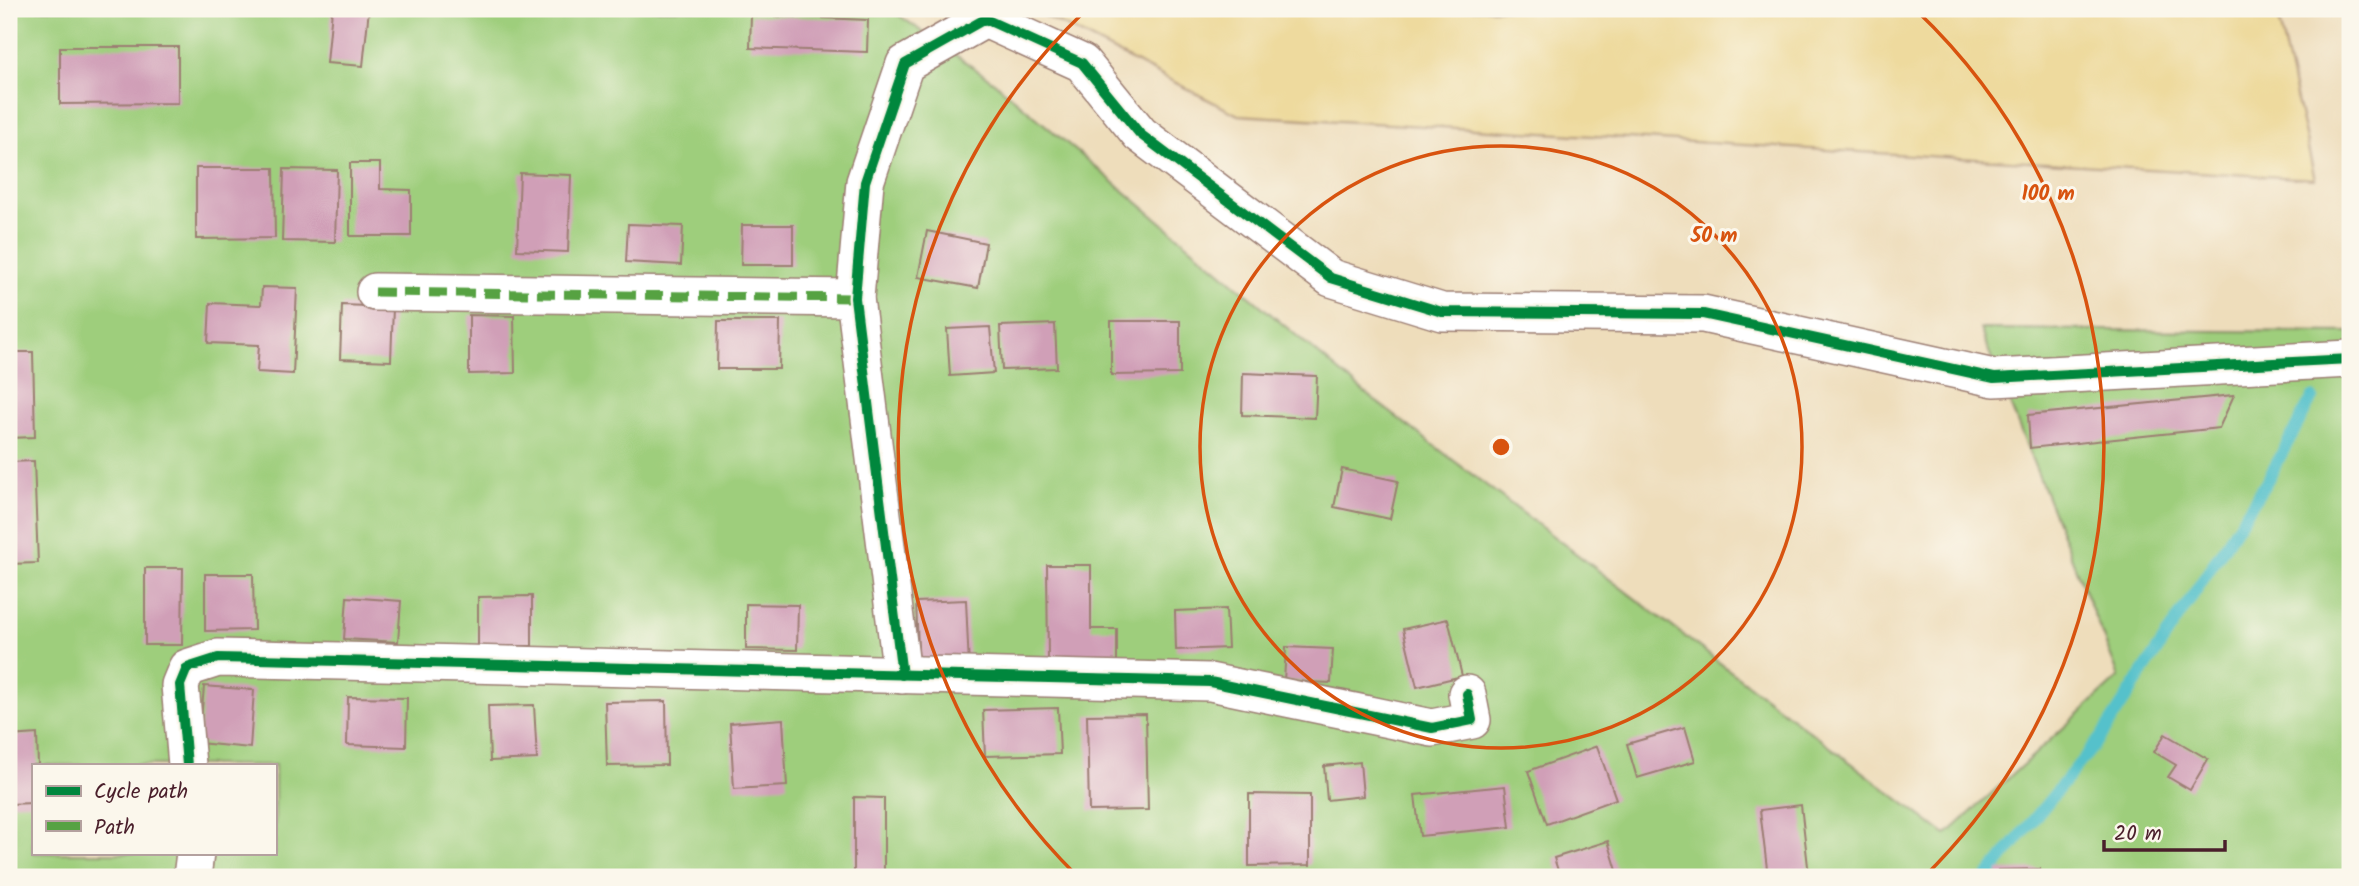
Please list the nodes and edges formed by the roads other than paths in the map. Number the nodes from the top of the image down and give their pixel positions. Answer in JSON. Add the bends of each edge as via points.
{"nodes":[{"id":1,"x":950,"y":9,"type":"edge"},
{"id":2,"x":985,"y":19,"type":"junction"},
{"id":3,"x":375,"y":292,"type":"dead end"},
{"id":4,"x":855,"y":298,"type":"junction"},
{"id":5,"x":2350,"y":359,"type":"edge"},
{"id":6,"x":902,"y":675,"type":"junction"},
{"id":7,"x":1467,"y":694,"type":"dead end"},
{"id":8,"x":187,"y":764,"type":"edge"},
{"id":9,"x":195,"y":854,"type":"edge"},
{"id":10,"x":192,"y":877,"type":"edge"}],
"edges":[{"from":1,"to":2,"type":"street"},
{"from":2,"to":4,"type":"street","via":[[905,64],[865,181]]},
{"from":2,"to":5,"type":"street","via":[[1082,63],[1140,134],[1331,278],[1442,312],[1703,314],[1994,378]]},
{"from":3,"to":4,"type":"street"},
{"from":4,"to":6,"type":"street"},
{"from":6,"to":7,"type":"street","via":[[1210,682],[1432,728],[1472,720]]},
{"from":6,"to":8,"type":"street","via":[[218,658],[187,668],[180,685]]},
{"from":9,"to":10,"type":"street"}]}
